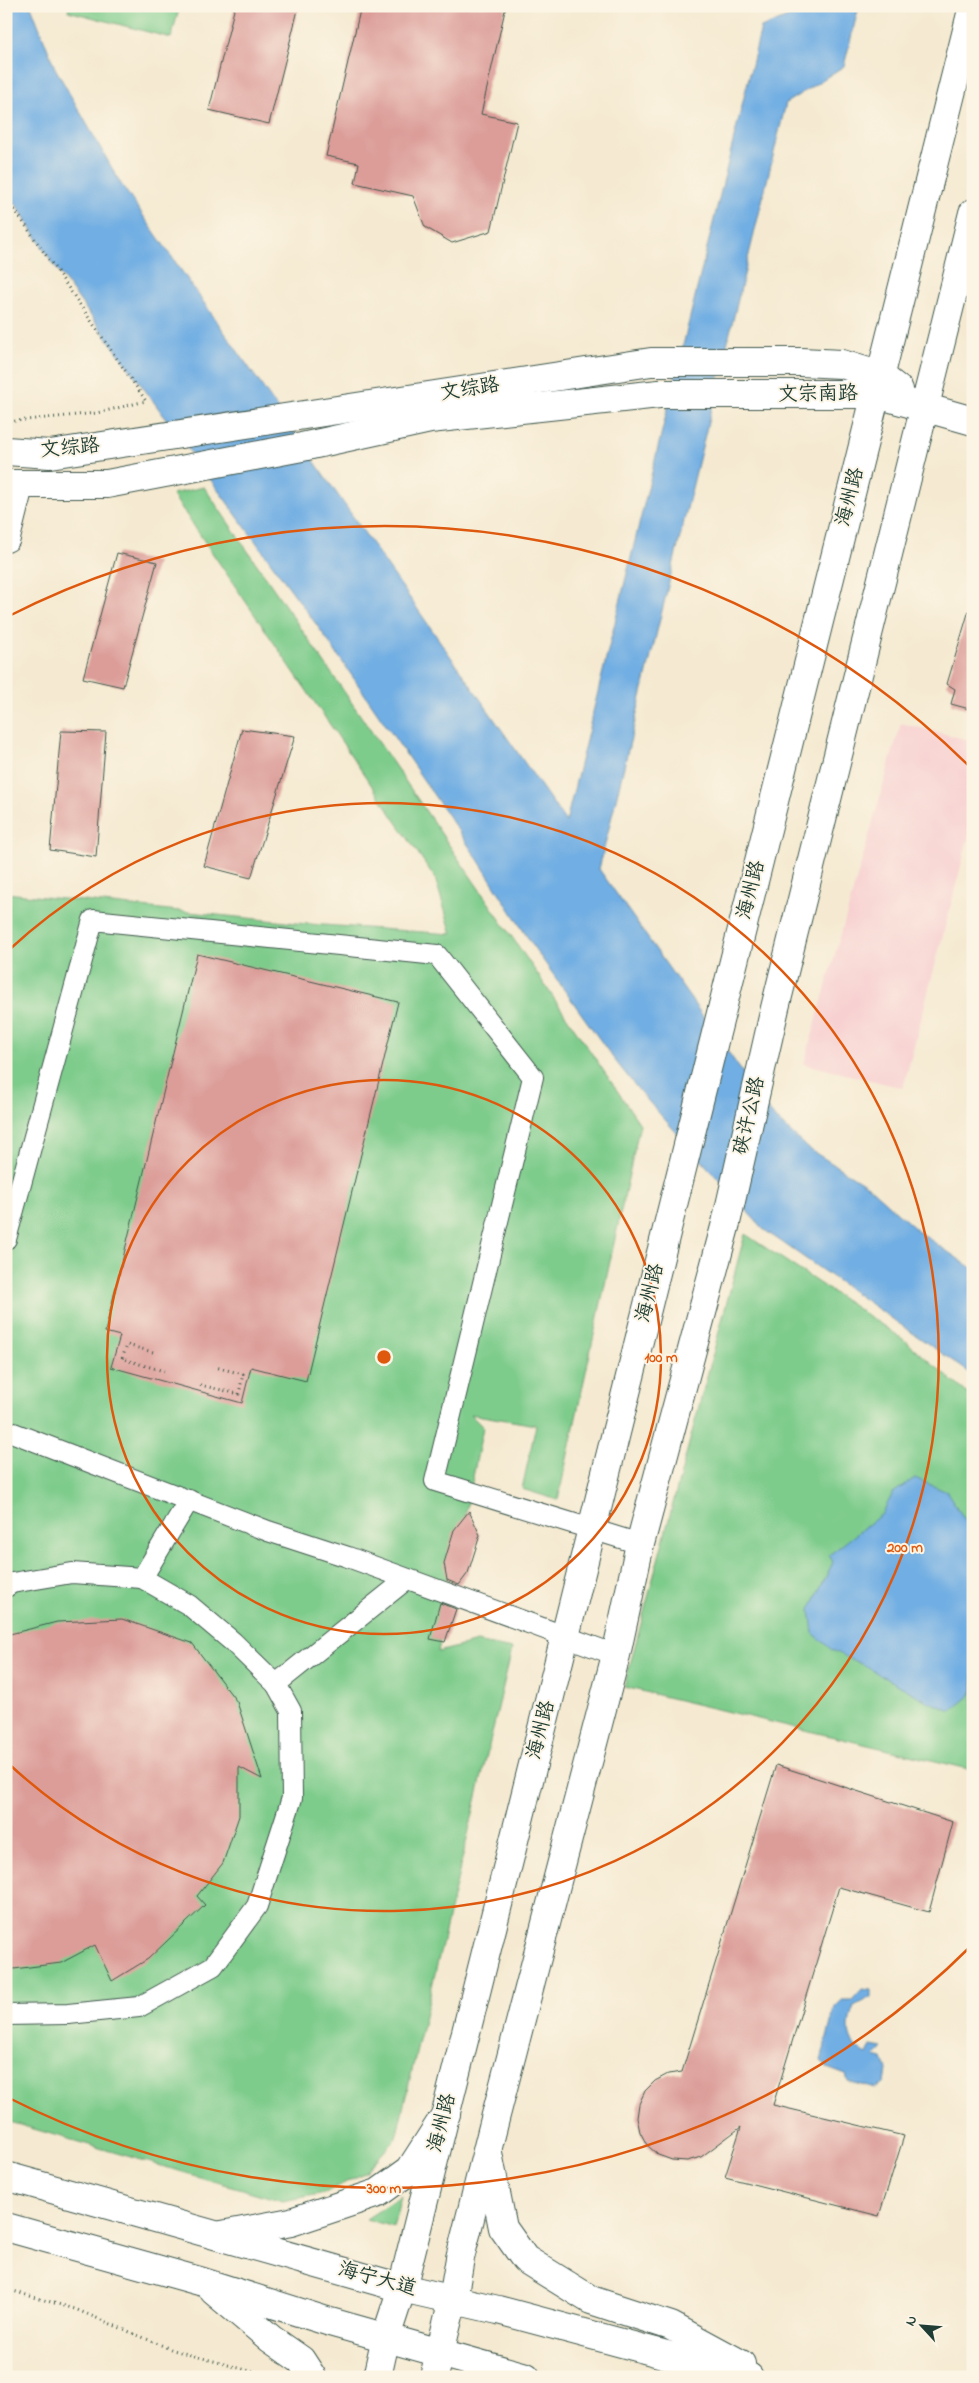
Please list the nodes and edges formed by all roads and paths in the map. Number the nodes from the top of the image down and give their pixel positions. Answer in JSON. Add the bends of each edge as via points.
{"nodes":[{"id":1,"x":968,"y":6,"type":"edge"},
{"id":2,"x":973,"y":7,"type":"edge"},
{"id":3,"x":6,"y":198,"type":"edge"},
{"id":4,"x":973,"y":213,"type":"edge"},
{"id":5,"x":879,"y":385,"type":"junction"},
{"id":6,"x":924,"y":408,"type":"junction"},
{"id":7,"x":973,"y":421,"type":"edge"},
{"id":8,"x":6,"y":422,"type":"edge"},
{"id":9,"x":6,"y":451,"type":"edge"},
{"id":10,"x":13,"y":485,"type":"edge"},
{"id":11,"x":6,"y":538,"type":"edge"},
{"id":12,"x":6,"y":1239,"type":"edge"},
{"id":13,"x":153,"y":1352,"type":"dead end"},
{"id":14,"x":215,"y":1367,"type":"dead end"},
{"id":15,"x":164,"y":1371,"type":"dead end"},
{"id":16,"x":200,"y":1385,"type":"dead end"},
{"id":17,"x":6,"y":1430,"type":"edge"},
{"id":18,"x":189,"y":1500,"type":"junction"},
{"id":19,"x":592,"y":1529,"type":"junction"},
{"id":20,"x":640,"y":1544,"type":"junction"},
{"id":21,"x":142,"y":1578,"type":"junction"},
{"id":22,"x":407,"y":1578,"type":"junction"},
{"id":23,"x":6,"y":1587,"type":"edge"},
{"id":24,"x":565,"y":1637,"type":"junction"},
{"id":25,"x":616,"y":1655,"type":"junction"},
{"id":26,"x":276,"y":1684,"type":"junction"},
{"id":27,"x":6,"y":2015,"type":"edge"},
{"id":28,"x":446,"y":2114,"type":"junction"},
{"id":29,"x":488,"y":2153,"type":"junction"},
{"id":30,"x":6,"y":2176,"type":"edge"},
{"id":31,"x":6,"y":2227,"type":"edge"},
{"id":32,"x":217,"y":2236,"type":"junction"},
{"id":33,"x":203,"y":2282,"type":"junction"},
{"id":34,"x":402,"y":2288,"type":"junction"},
{"id":35,"x":6,"y":2290,"type":"edge"},
{"id":36,"x":453,"y":2299,"type":"junction"},
{"id":37,"x":386,"y":2337,"type":"junction"},
{"id":38,"x":437,"y":2364,"type":"edge"},
{"id":39,"x":272,"y":2377,"type":"edge"},
{"id":40,"x":312,"y":2377,"type":"edge"},
{"id":41,"x":377,"y":2377,"type":"edge"},
{"id":42,"x":526,"y":2377,"type":"edge"},
{"id":43,"x":749,"y":2377,"type":"edge"},
{"id":44,"x":765,"y":2377,"type":"edge"}],
"edges":[{"from":1,"to":2,"type":"main road"},
{"from":2,"to":5,"type":"main road","name":"海州路"},
{"from":3,"to":8,"type":"path","via":[[146,401],[97,412]]},
{"from":4,"to":6,"type":"main road"},
{"from":5,"to":6,"type":"main road","name":"文综路"},
{"from":5,"to":9,"type":"main road","name":"文综路","via":[[842,364],[651,362],[50,454]]},
{"from":5,"to":10,"type":"main road","name":"文宗南路","via":[[719,396],[659,394],[430,419],[107,484]]},
{"from":5,"to":19,"type":"main road","name":"海州路"},
{"from":6,"to":7,"type":"main road"},
{"from":6,"to":20,"type":"main road","name":"硖许公路","via":[[775,1008],[726,1223]]},
{"from":10,"to":11,"type":"main road"},
{"from":12,"to":19,"type":"street","via":[[93,920],[437,955],[533,1077],[435,1481]]},
{"from":13,"to":15,"type":"path","via":[[127,1345],[122,1359]]},
{"from":14,"to":16,"type":"path","via":[[243,1374],[239,1394]]},
{"from":17,"to":18,"type":"street"},
{"from":18,"to":21,"type":"street"},
{"from":18,"to":22,"type":"street","via":[[268,1531]]},
{"from":19,"to":20,"type":"street"},
{"from":19,"to":24,"type":"main road","name":"海州路"},
{"from":20,"to":25,"type":"main road"},
{"from":21,"to":23,"type":"street","via":[[72,1573],[12,1583]]},
{"from":21,"to":26,"type":"street","via":[[189,1605]]},
{"from":22,"to":24,"type":"street"},
{"from":22,"to":26,"type":"street"},
{"from":24,"to":25,"type":"street"},
{"from":24,"to":28,"type":"main road","name":"海州路"},
{"from":25,"to":29,"type":"main road"},
{"from":26,"to":27,"type":"street","via":[[291,1711],[292,1798],[257,1906],[213,1966],[138,2007],[68,2014]]},
{"from":28,"to":32,"type":"main road","via":[[410,2170],[378,2193],[291,2222]]},
{"from":28,"to":34,"type":"main road","name":"海州路"},
{"from":29,"to":36,"type":"main road","via":[[460,2258]]},
{"from":29,"to":44,"type":"main road","via":[[503,2228],[525,2259],[591,2300],[671,2326]]},
{"from":30,"to":32,"type":"main road","name":"海宁大道"},
{"from":31,"to":33,"type":"main road"},
{"from":32,"to":34,"type":"main road","name":"海宁大道"},
{"from":33,"to":37,"type":"main road"},
{"from":33,"to":40,"type":"main road","via":[[301,2360]]},
{"from":34,"to":36,"type":"main road","name":"海宁大道"},
{"from":34,"to":37,"type":"main road","name":"海州路"},
{"from":35,"to":39,"type":"path","via":[[76,2309],[173,2350]]},
{"from":36,"to":38,"type":"main road"},
{"from":36,"to":43,"type":"main road","name":"海宁大道"},
{"from":37,"to":38,"type":"main road"},
{"from":37,"to":41,"type":"main road","name":"海州路"},
{"from":38,"to":42,"type":"main road"}]}
